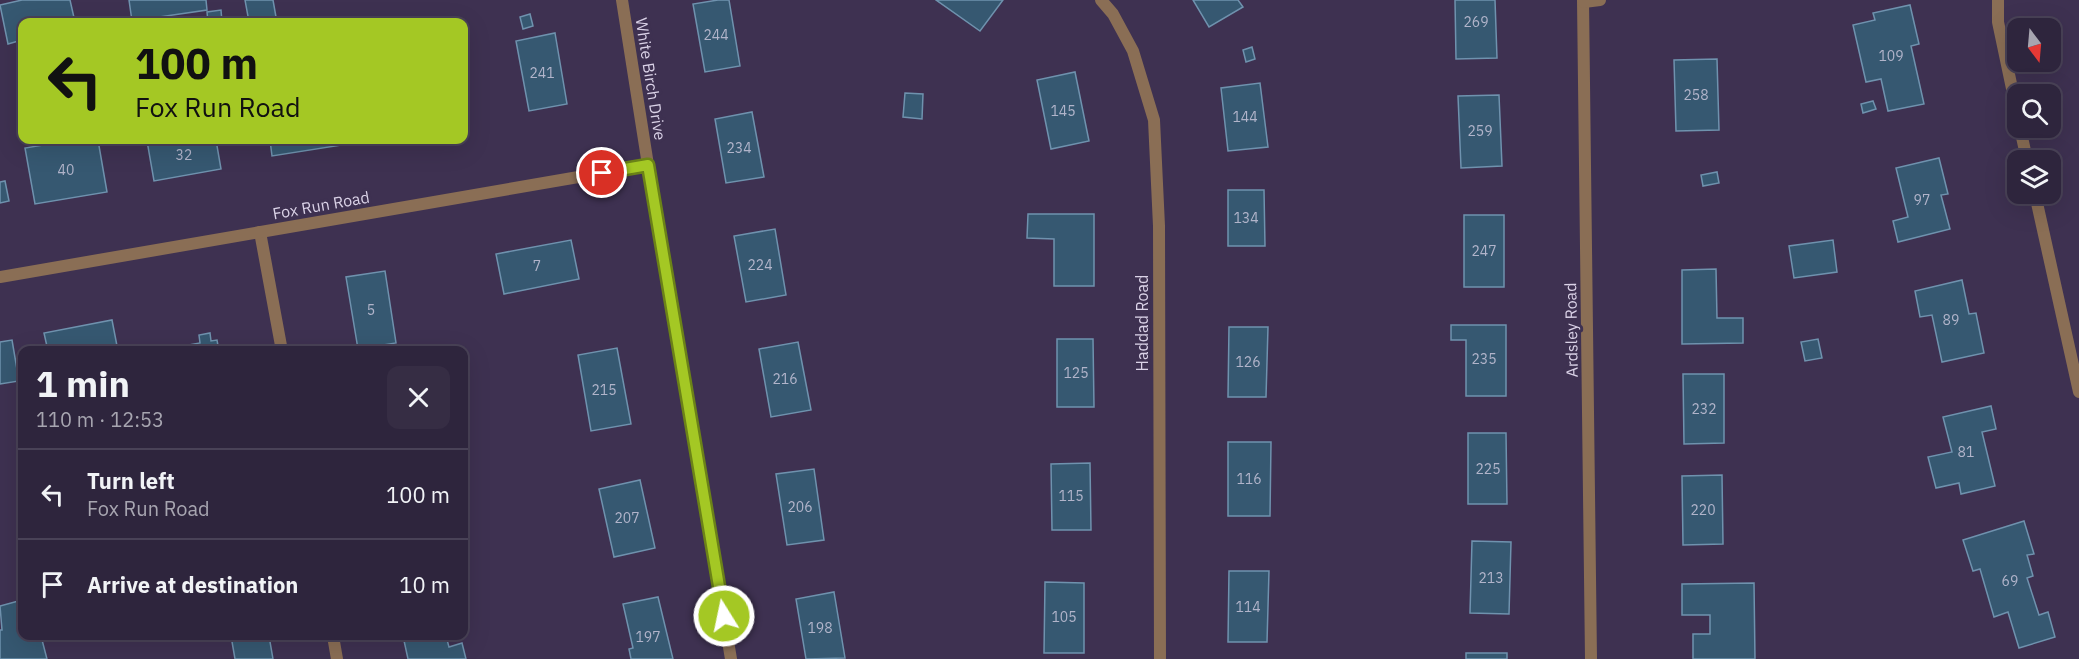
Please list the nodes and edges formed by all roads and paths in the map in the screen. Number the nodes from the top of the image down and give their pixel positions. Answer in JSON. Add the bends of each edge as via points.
{"nodes":[{"id":1,"x":622,"y":0,"type":"edge"},
{"id":2,"x":1101,"y":0,"type":"edge"},
{"id":3,"x":1600,"y":0,"type":"edge"},
{"id":4,"x":1998,"y":0,"type":"edge"},
{"id":5,"x":1584,"y":1,"type":"edge"},
{"id":6,"x":2011,"y":84,"type":"edge"},
{"id":7,"x":648,"y":165,"type":"junction"},
{"id":8,"x":2037,"y":204,"type":"edge"},
{"id":9,"x":260,"y":232,"type":"junction"},
{"id":10,"x":0,"y":277,"type":"edge"},
{"id":11,"x":281,"y":346,"type":"edge"},
{"id":12,"x":2079,"y":392,"type":"edge"},
{"id":13,"x":334,"y":640,"type":"edge"},
{"id":14,"x":337,"y":659,"type":"edge"},
{"id":15,"x":731,"y":659,"type":"edge"},
{"id":16,"x":1160,"y":659,"type":"edge"},
{"id":17,"x":1591,"y":659,"type":"edge"}],
"edges":[{"from":1,"to":7,"type":"street","name":"White Birch Drive"},
{"from":2,"to":16,"type":"street","name":"Haddad Road","via":[[1133,51],[1154,120],[1159,226]]},
{"from":3,"to":5,"type":"street"},
{"from":4,"to":6,"type":"street","via":[[1998,22]]},
{"from":5,"to":17,"type":"street","name":"Ardsley Road"},
{"from":7,"to":9,"type":"street","name":"Fox Run Road"},
{"from":7,"to":15,"type":"street","name":"White Birch Drive"},
{"from":8,"to":12,"type":"street"},
{"from":9,"to":10,"type":"street","name":"Fox Run Road"},
{"from":9,"to":11,"type":"street"},
{"from":13,"to":14,"type":"street"}]}
